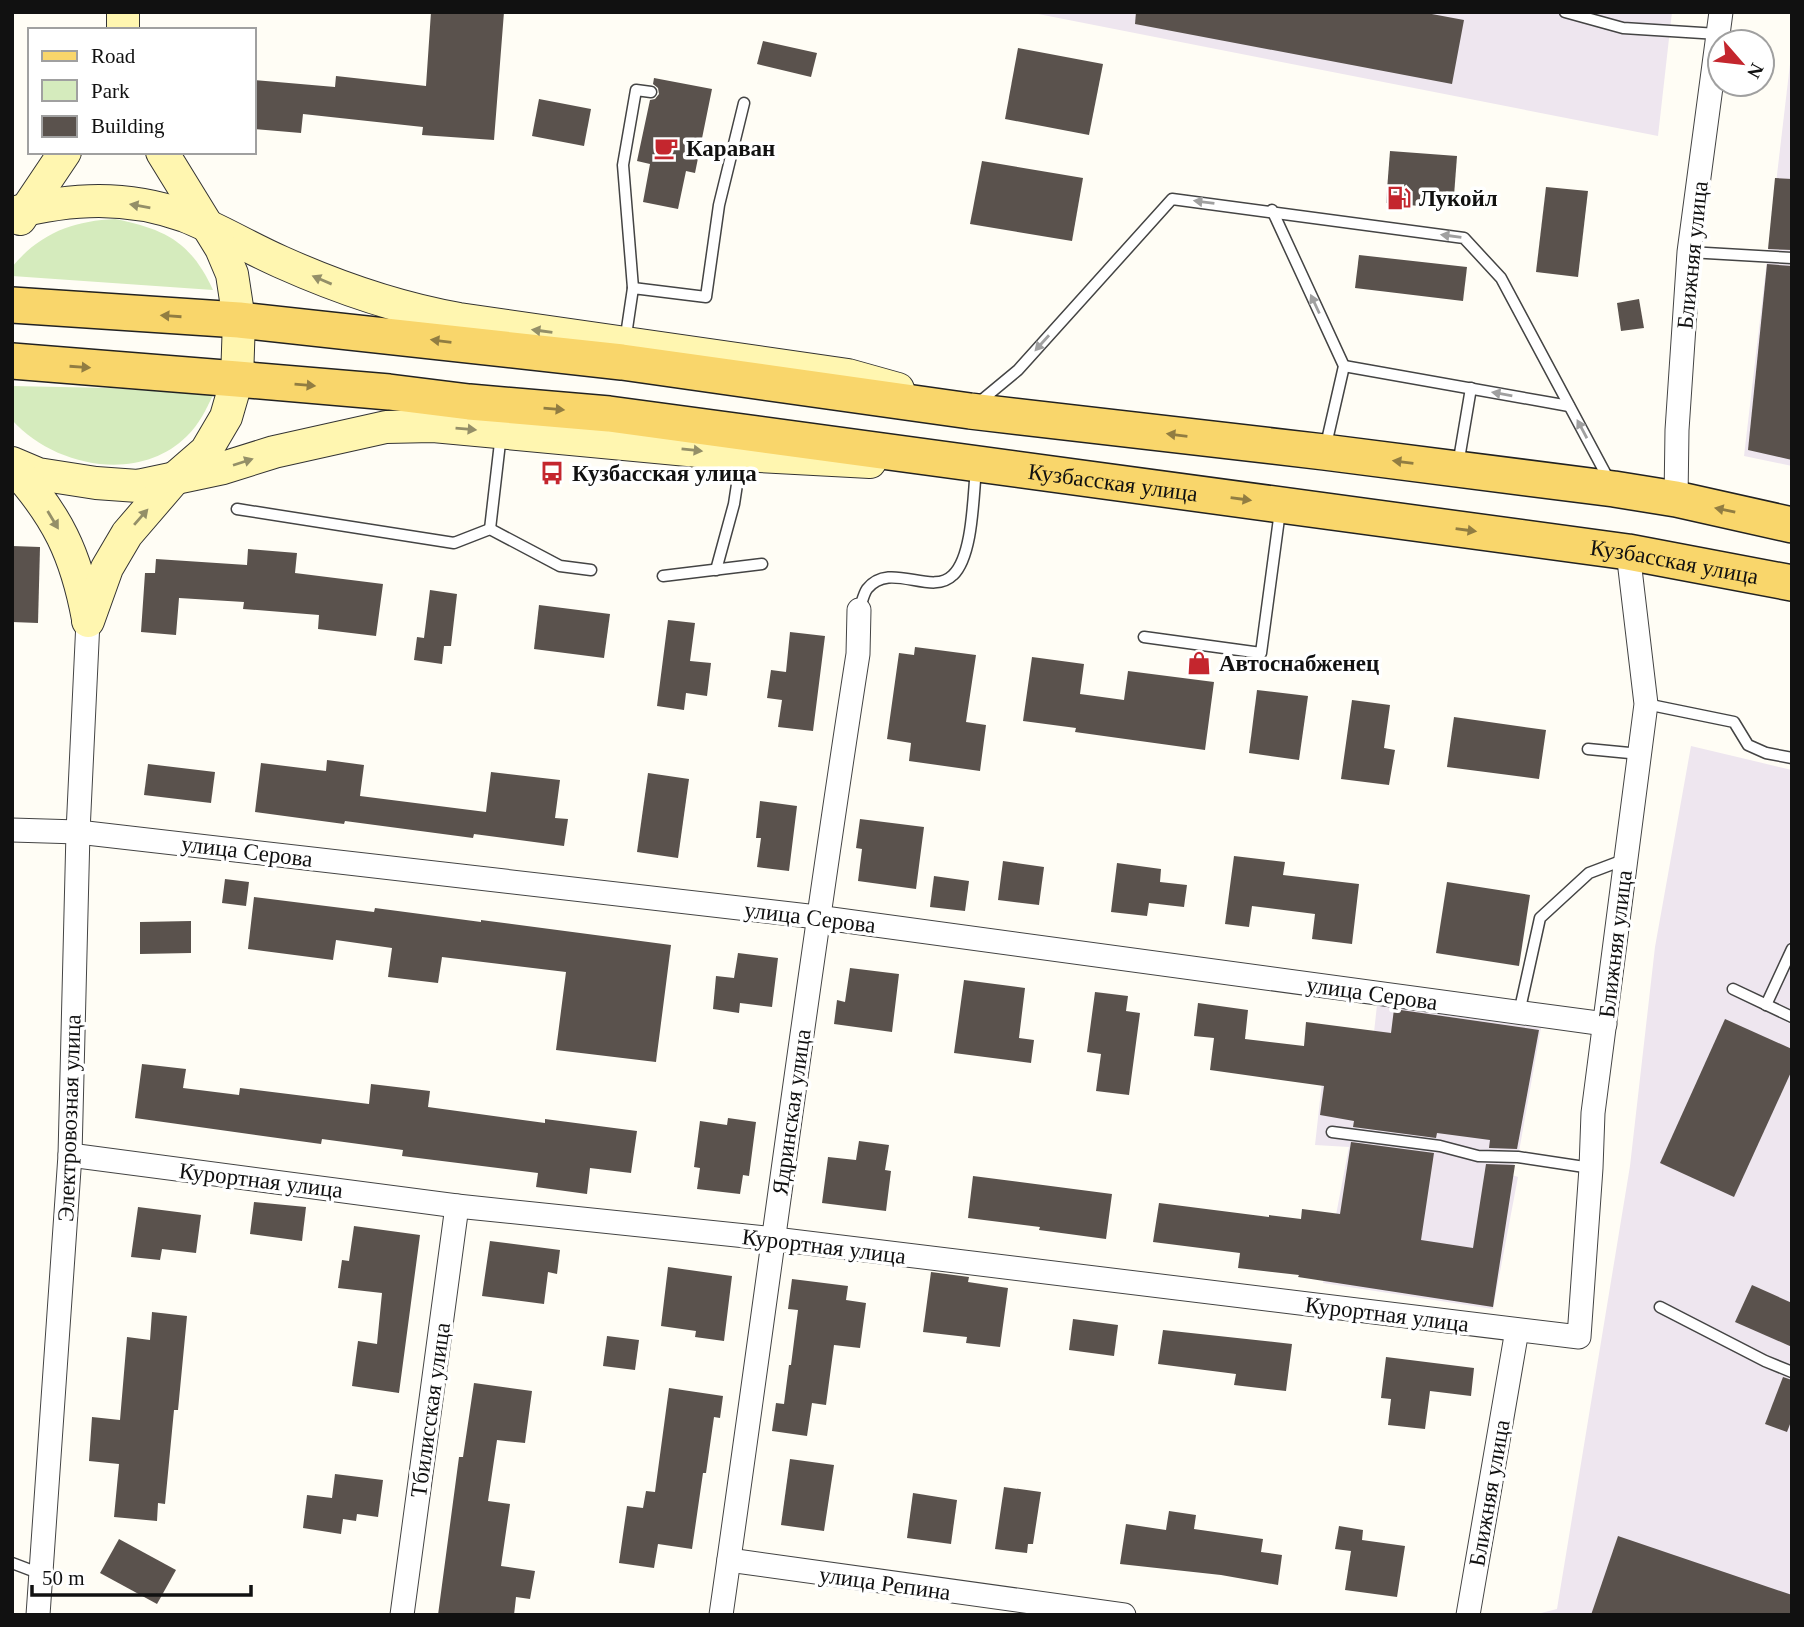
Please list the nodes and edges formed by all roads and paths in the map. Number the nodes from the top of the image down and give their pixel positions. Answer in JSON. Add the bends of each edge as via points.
{"nodes":[{"id":1,"x":1565,"y":12,"type":"edge"},
{"id":2,"x":1720,"y":23,"type":"edge"},
{"id":3,"x":651,"y":92,"type":"dead end"},
{"id":4,"x":744,"y":103,"type":"dead end"},
{"id":5,"x":64,"y":154,"type":"edge"},
{"id":6,"x":163,"y":154,"type":"edge"},
{"id":7,"x":1272,"y":210,"type":"junction"},
{"id":8,"x":17,"y":217,"type":"edge"},
{"id":9,"x":205,"y":225,"type":"junction"},
{"id":10,"x":1689,"y":251,"type":"junction"},
{"id":11,"x":1792,"y":258,"type":"edge"},
{"id":12,"x":633,"y":288,"type":"junction"},
{"id":13,"x":12,"y":305,"type":"edge"},
{"id":14,"x":239,"y":320,"type":"junction"},
{"id":15,"x":625,"y":343,"type":"junction"},
{"id":16,"x":594,"y":359,"type":"junction"},
{"id":17,"x":12,"y":361,"type":"edge"},
{"id":18,"x":1343,"y":366,"type":"junction"},
{"id":19,"x":237,"y":379,"type":"junction"},
{"id":20,"x":1471,"y":388,"type":"junction"},
{"id":21,"x":1569,"y":406,"type":"junction"},
{"id":22,"x":970,"y":411,"type":"junction"},
{"id":23,"x":501,"y":432,"type":"junction"},
{"id":24,"x":1324,"y":452,"type":"junction"},
{"id":25,"x":741,"y":455,"type":"junction"},
{"id":26,"x":966,"y":462,"type":"junction"},
{"id":27,"x":12,"y":465,"type":"edge"},
{"id":28,"x":1457,"y":469,"type":"junction"},
{"id":29,"x":176,"y":477,"type":"junction"},
{"id":30,"x":1614,"y":489,"type":"junction"},
{"id":31,"x":1676,"y":499,"type":"junction"},
{"id":32,"x":1281,"y":504,"type":"junction"},
{"id":33,"x":237,"y":509,"type":"dead end"},
{"id":34,"x":1792,"y":524,"type":"edge"},
{"id":35,"x":490,"y":529,"type":"junction"},
{"id":36,"x":1628,"y":552,"type":"junction"},
{"id":37,"x":762,"y":564,"type":"dead end"},
{"id":38,"x":591,"y":570,"type":"dead end"},
{"id":39,"x":716,"y":570,"type":"junction"},
{"id":40,"x":663,"y":576,"type":"dead end"},
{"id":41,"x":1792,"y":583,"type":"edge"},
{"id":42,"x":859,"y":610,"type":"joint"},
{"id":43,"x":88,"y":621,"type":"junction"},
{"id":44,"x":1144,"y":637,"type":"dead end"},
{"id":45,"x":1646,"y":704,"type":"junction"},
{"id":46,"x":1588,"y":749,"type":"dead end"},
{"id":47,"x":1640,"y":754,"type":"junction"},
{"id":48,"x":1792,"y":758,"type":"edge"},
{"id":49,"x":12,"y":830,"type":"edge"},
{"id":50,"x":78,"y":832,"type":"junction"},
{"id":51,"x":1626,"y":859,"type":"junction"},
{"id":52,"x":817,"y":917,"type":"junction"},
{"id":53,"x":1792,"y":949,"type":"edge"},
{"id":54,"x":1733,"y":989,"type":"dead end"},
{"id":55,"x":1766,"y":1004,"type":"junction"},
{"id":56,"x":1519,"y":1013,"type":"junction"},
{"id":57,"x":1792,"y":1017,"type":"edge"},
{"id":58,"x":1605,"y":1024,"type":"junction"},
{"id":59,"x":1332,"y":1132,"type":"dead end"},
{"id":60,"x":70,"y":1155,"type":"junction"},
{"id":61,"x":1591,"y":1168,"type":"junction"},
{"id":62,"x":457,"y":1206,"type":"junction"},
{"id":63,"x":775,"y":1239,"type":"junction"},
{"id":64,"x":1660,"y":1307,"type":"dead end"},
{"id":65,"x":1517,"y":1330,"type":"junction"},
{"id":66,"x":1579,"y":1338,"type":"joint"},
{"id":67,"x":1792,"y":1372,"type":"edge"},
{"id":68,"x":729,"y":1560,"type":"junction"},
{"id":69,"x":12,"y":1563,"type":"edge"},
{"id":70,"x":41,"y":1574,"type":"junction"},
{"id":71,"x":1069,"y":1611,"type":"edge"},
{"id":72,"x":38,"y":1615,"type":"edge"},
{"id":73,"x":402,"y":1615,"type":"edge"},
{"id":74,"x":721,"y":1615,"type":"edge"},
{"id":75,"x":1124,"y":1615,"type":"edge"},
{"id":76,"x":1468,"y":1615,"type":"edge"}],
"edges":[{"from":1,"to":2,"type":"lane","via":[[1623,28]]},
{"from":2,"to":10,"type":"street","name":"Ближняя улица"},
{"from":3,"to":12,"type":"lane","via":[[636,90],[623,165]]},
{"from":4,"to":12,"type":"lane","via":[[719,205],[706,297]]},
{"from":5,"to":8,"type":"street"},
{"from":6,"to":9,"type":"street"},
{"from":18,"to":7,"type":"lane","one_way":true},
{"from":21,"to":7,"type":"lane","one_way":true,"via":[[1502,278],[1464,237]]},
{"from":7,"to":22,"type":"lane","one_way":true,"via":[[1172,199],[1018,370]]},
{"from":9,"to":8,"type":"street","one_way":true,"via":[[164,210],[99,200],[74,200]]},
{"from":9,"to":14,"type":"street","via":[[232,274]]},
{"from":15,"to":9,"type":"street","one_way":true,"via":[[395,306],[328,283]]},
{"from":10,"to":11,"type":"lane"},
{"from":10,"to":31,"type":"street","name":"Ближняя улица"},
{"from":12,"to":15,"type":"lane"},
{"from":14,"to":13,"type":"main road","one_way":true},
{"from":16,"to":14,"type":"main road","one_way":true},
{"from":14,"to":19,"type":"street"},
{"from":15,"to":16,"type":"lane"},
{"from":15,"to":22,"type":"street","via":[[848,374]]},
{"from":16,"to":22,"type":"main road"},
{"from":17,"to":19,"type":"main road","name":"Кузбасская улица","one_way":true},
{"from":18,"to":20,"type":"lane"},
{"from":18,"to":24,"type":"lane"},
{"from":19,"to":26,"type":"main road","name":"Кузбасская улица","one_way":true,"via":[[609,414]]},
{"from":19,"to":29,"type":"street","via":[[226,417],[206,451]]},
{"from":21,"to":20,"type":"lane","one_way":true},
{"from":20,"to":28,"type":"lane"},
{"from":30,"to":21,"type":"lane","one_way":true},
{"from":24,"to":22,"type":"main road","one_way":true},
{"from":23,"to":25,"type":"street","one_way":true},
{"from":29,"to":23,"type":"street","one_way":true,"via":[[386,427]]},
{"from":23,"to":35,"type":"lane"},
{"from":28,"to":24,"type":"main road","one_way":true},
{"from":25,"to":26,"type":"street","via":[[846,463]]},
{"from":25,"to":39,"type":"lane","via":[[734,505]]},
{"from":26,"to":32,"type":"main road","name":"Кузбасская улица","one_way":true},
{"from":26,"to":42,"type":"lane","via":[[965,555],[954,575],[942,583],[879,578],[866,590]]},
{"from":27,"to":29,"type":"street","via":[[96,483],[138,486]]},
{"from":27,"to":43,"type":"street","one_way":true,"via":[[54,519],[81,582]]},
{"from":28,"to":30,"type":"main road"},
{"from":43,"to":29,"type":"street","one_way":true,"via":[[107,568],[127,534]]},
{"from":30,"to":31,"type":"main road"},
{"from":34,"to":31,"type":"main road","one_way":true},
{"from":32,"to":36,"type":"main road","name":"Кузбасская улица","one_way":true},
{"from":32,"to":44,"type":"lane","via":[[1261,653]]},
{"from":33,"to":35,"type":"lane","via":[[454,543]]},
{"from":35,"to":38,"type":"lane","via":[[560,566]]},
{"from":36,"to":41,"type":"main road","name":"Кузбасская улица"},
{"from":36,"to":45,"type":"street","name":"Ближняя улица"},
{"from":37,"to":39,"type":"lane"},
{"from":39,"to":40,"type":"lane"},
{"from":42,"to":52,"type":"street","name":"Ядринская улица","via":[[858,654]]},
{"from":43,"to":50,"type":"street","name":"Электровозная улица"},
{"from":45,"to":47,"type":"street","name":"Ближняя улица"},
{"from":45,"to":48,"type":"lane","via":[[1734,722],[1748,745]]},
{"from":46,"to":47,"type":"lane"},
{"from":47,"to":51,"type":"street","name":"Ближняя улица"},
{"from":49,"to":50,"type":"street","name":"улица Серова"},
{"from":50,"to":52,"type":"street","name":"улица Серова"},
{"from":50,"to":60,"type":"street","name":"Электровозная улица"},
{"from":51,"to":56,"type":"lane","via":[[1589,873],[1540,918]]},
{"from":51,"to":58,"type":"street","name":"Ближняя улица"},
{"from":52,"to":56,"type":"street","name":"улица Серова"},
{"from":52,"to":63,"type":"street","name":"Ядринская улица"},
{"from":53,"to":55,"type":"lane"},
{"from":54,"to":55,"type":"lane"},
{"from":55,"to":57,"type":"lane"},
{"from":56,"to":58,"type":"street","name":"улица Серова"},
{"from":58,"to":61,"type":"street","name":"Ближняя улица"},
{"from":59,"to":61,"type":"lane","via":[[1440,1146],[1478,1156]]},
{"from":60,"to":62,"type":"street","name":"Курортная улица"},
{"from":60,"to":70,"type":"street","name":"Электровозная улица"},
{"from":61,"to":66,"type":"street","name":"Ближняя улица"},
{"from":62,"to":63,"type":"street","name":"Курортная улица"},
{"from":62,"to":73,"type":"street","name":"Тбилисская улица"},
{"from":63,"to":65,"type":"street","name":"Курортная улица"},
{"from":63,"to":68,"type":"street","name":"Ядринская улица"},
{"from":64,"to":67,"type":"lane"},
{"from":65,"to":66,"type":"street","name":"Курортная улица"},
{"from":65,"to":76,"type":"street","name":"Ближняя улица"},
{"from":68,"to":71,"type":"street","name":"улица Репина"},
{"from":68,"to":74,"type":"street","name":"Ядринская улица"},
{"from":69,"to":70,"type":"lane"},
{"from":70,"to":72,"type":"street","name":"Электровозная улица"},
{"from":71,"to":75,"type":"street","name":"улица Репина"}]}
